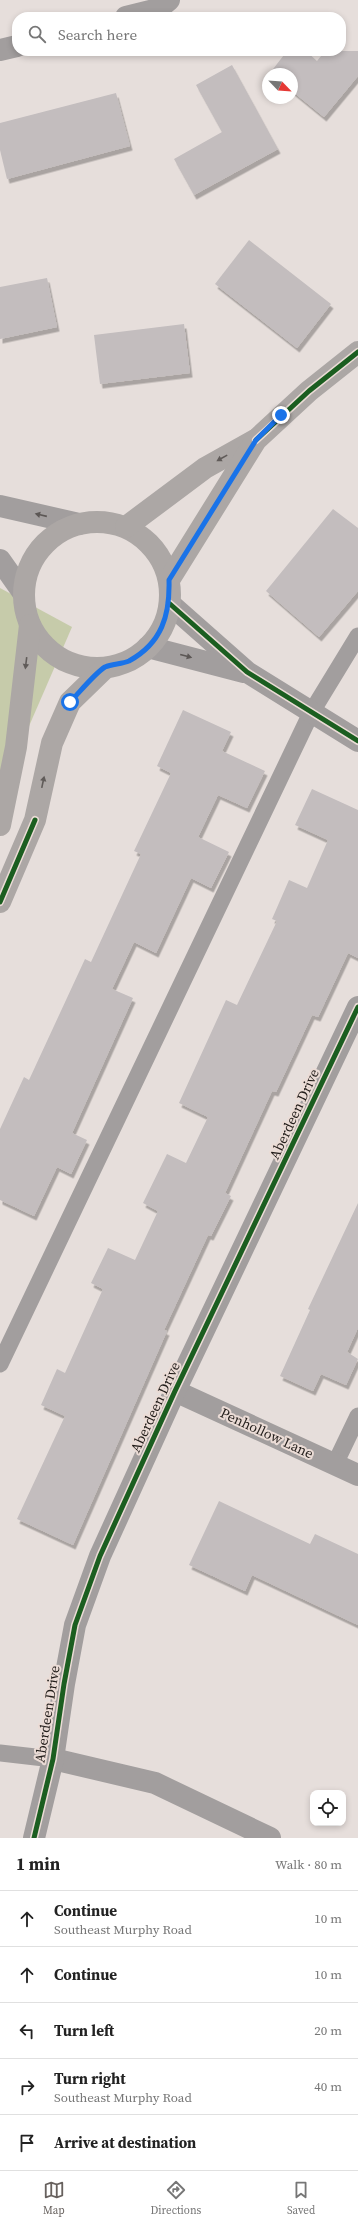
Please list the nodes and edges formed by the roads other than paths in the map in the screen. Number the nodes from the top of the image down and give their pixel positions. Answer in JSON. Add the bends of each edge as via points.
{"nodes":[{"id":1,"x":169,"y":0,"type":"edge"},
{"id":2,"x":146,"y":12,"type":"edge"},
{"id":3,"x":12,"y":47,"type":"edge"},
{"id":4,"x":0,"y":50,"type":"edge"},
{"id":5,"x":358,"y":352,"type":"edge"},
{"id":6,"x":256,"y":440,"type":"junction"},
{"id":7,"x":0,"y":506,"type":"edge"},
{"id":8,"x":79,"y":524,"type":"junction"},
{"id":9,"x":126,"y":527,"type":"junction"},
{"id":10,"x":0,"y":560,"type":"edge"},
{"id":11,"x":169,"y":580,"type":"junction"},
{"id":12,"x":24,"y":594,"type":"junction"},
{"id":13,"x":170,"y":604,"type":"junction"},
{"id":14,"x":30,"y":625,"type":"junction"},
{"id":15,"x":358,"y":636,"type":"edge"},
{"id":16,"x":148,"y":647,"type":"junction"},
{"id":17,"x":104,"y":668,"type":"junction"},
{"id":18,"x":247,"y":672,"type":"junction"},
{"id":19,"x":311,"y":713,"type":"junction"},
{"id":20,"x":358,"y":740,"type":"edge"},
{"id":21,"x":0,"y":825,"type":"edge"},
{"id":22,"x":0,"y":902,"type":"edge"},
{"id":23,"x":358,"y":1007,"type":"edge"},
{"id":24,"x":0,"y":1364,"type":"edge"},
{"id":25,"x":175,"y":1391,"type":"junction"},
{"id":26,"x":358,"y":1416,"type":"edge"},
{"id":27,"x":335,"y":1464,"type":"junction"},
{"id":28,"x":358,"y":1475,"type":"edge"},
{"id":29,"x":0,"y":1753,"type":"edge"},
{"id":30,"x":53,"y":1759,"type":"junction"},
{"id":31,"x":34,"y":1838,"type":"edge"},
{"id":32,"x":270,"y":1838,"type":"edge"}],
"edges":[{"from":1,"to":2,"type":"street","via":[[158,9]]},
{"from":3,"to":4,"type":"street"},
{"from":5,"to":6,"type":"main road","via":[[309,391]]},
{"from":6,"to":9,"type":"main road","one_way":true,"via":[[205,468]]},
{"from":6,"to":11,"type":"main road"},
{"from":8,"to":7,"type":"street","one_way":true},
{"from":8,"to":9,"type":"main road","via":[[103,522]]},
{"from":8,"to":12,"type":"main road","via":[[57,533],[40,549],[28,569]]},
{"from":9,"to":11,"type":"main road","via":[[146,540],[161,558]]},
{"from":10,"to":12,"type":"street"},
{"from":11,"to":13,"type":"main road"},
{"from":12,"to":14,"type":"main road"},
{"from":13,"to":16,"type":"main road","via":[[163,626]]},
{"from":13,"to":18,"type":"street"},
{"from":14,"to":17,"type":"main road","via":[[39,640],[57,656],[80,666]]},
{"from":14,"to":21,"type":"main road","one_way":true,"via":[[16,746]]},
{"from":15,"to":19,"type":"lane"},
{"from":16,"to":17,"type":"main road","via":[[128,661]]},
{"from":16,"to":18,"type":"street","one_way":true},
{"from":22,"to":17,"type":"main road","one_way":true,"via":[[35,820],[52,743],[70,702]]},
{"from":18,"to":19,"type":"street"},
{"from":19,"to":20,"type":"street"},
{"from":19,"to":24,"type":"lane"},
{"from":23,"to":25,"type":"street","name":"Aberdeen Drive"},
{"from":25,"to":27,"type":"street","name":"Penhollow Lane"},
{"from":25,"to":30,"type":"street","name":"Aberdeen Drive","via":[[100,1556],[75,1625]]},
{"from":26,"to":27,"type":"lane"},
{"from":27,"to":28,"type":"street","name":"Penhollow Lane"},
{"from":29,"to":30,"type":"lane"},
{"from":30,"to":31,"type":"street","name":"Aberdeen Drive"},
{"from":30,"to":32,"type":"street","via":[[155,1783]]}]}
